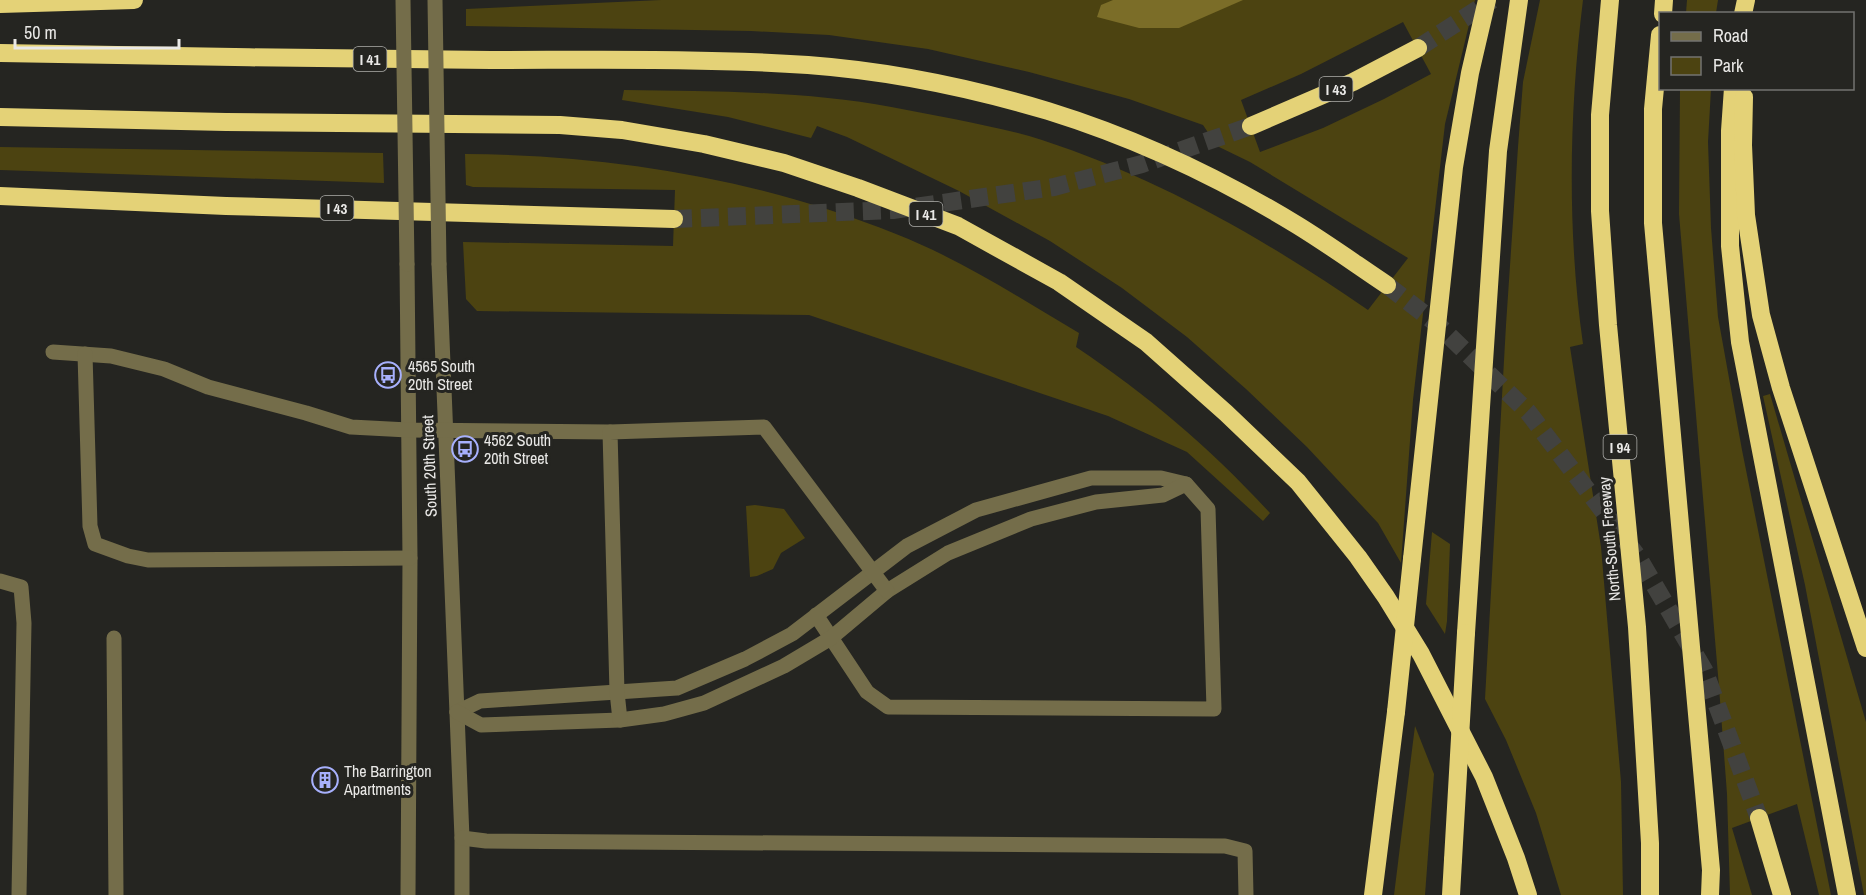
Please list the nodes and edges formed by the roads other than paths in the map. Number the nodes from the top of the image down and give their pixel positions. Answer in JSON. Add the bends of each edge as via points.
{"nodes":[{"id":1,"x":134,"y":0,"type":"edge"},
{"id":2,"x":403,"y":0,"type":"edge"},
{"id":3,"x":435,"y":0,"type":"edge"},
{"id":4,"x":1487,"y":0,"type":"edge"},
{"id":5,"x":1520,"y":0,"type":"edge"},
{"id":6,"x":1610,"y":0,"type":"edge"},
{"id":7,"x":0,"y":4,"type":"edge"},
{"id":8,"x":1659,"y":46,"type":"edge"},
{"id":9,"x":1419,"y":48,"type":"tunnel mouth"},
{"id":10,"x":0,"y":53,"type":"edge"},
{"id":11,"x":1733,"y":90,"type":"edge"},
{"id":12,"x":1744,"y":90,"type":"edge"},
{"id":13,"x":0,"y":117,"type":"edge"},
{"id":14,"x":1251,"y":126,"type":"tunnel mouth"},
{"id":15,"x":0,"y":196,"type":"edge"},
{"id":16,"x":674,"y":219,"type":"tunnel mouth"},
{"id":17,"x":1387,"y":285,"type":"tunnel mouth"},
{"id":18,"x":53,"y":352,"type":"dead end"},
{"id":19,"x":85,"y":354,"type":"junction"},
{"id":20,"x":408,"y":430,"type":"junction"},
{"id":21,"x":445,"y":430,"type":"junction"},
{"id":22,"x":610,"y":432,"type":"junction"},
{"id":23,"x":1186,"y":484,"type":"junction"},
{"id":24,"x":410,"y":558,"type":"junction"},
{"id":25,"x":873,"y":572,"type":"junction"},
{"id":26,"x":0,"y":580,"type":"edge"},
{"id":27,"x":887,"y":591,"type":"junction"},
{"id":28,"x":816,"y":615,"type":"junction"},
{"id":29,"x":114,"y":638,"type":"dead end"},
{"id":30,"x":831,"y":638,"type":"junction"},
{"id":31,"x":1866,"y":648,"type":"edge"},
{"id":32,"x":617,"y":692,"type":"junction"},
{"id":33,"x":457,"y":712,"type":"junction"},
{"id":34,"x":620,"y":720,"type":"junction"},
{"id":35,"x":1759,"y":818,"type":"tunnel mouth"},
{"id":36,"x":462,"y":838,"type":"junction"},
{"id":37,"x":20,"y":895,"type":"edge"},
{"id":38,"x":116,"y":895,"type":"edge"},
{"id":39,"x":408,"y":895,"type":"edge"},
{"id":40,"x":462,"y":895,"type":"edge"},
{"id":41,"x":1246,"y":895,"type":"edge"},
{"id":42,"x":1373,"y":895,"type":"edge"},
{"id":43,"x":1451,"y":895,"type":"edge"},
{"id":44,"x":1528,"y":895,"type":"edge"},
{"id":45,"x":1650,"y":895,"type":"edge"},
{"id":46,"x":1710,"y":895,"type":"edge"},
{"id":47,"x":1782,"y":895,"type":"edge"},
{"id":48,"x":1847,"y":895,"type":"edge"}],
"edges":[{"from":1,"to":7,"type":"highway"},
{"from":2,"to":20,"type":"street","name":"South 20th Street","bridge":true},
{"from":3,"to":21,"type":"street","name":"South 20th Street","bridge":true},
{"from":4,"to":42,"type":"highway","bridge":true,"via":[[1454,167]]},
{"from":5,"to":43,"type":"highway","bridge":true,"via":[[1498,151]]},
{"from":6,"to":45,"type":"highway","name":"North-South Freeway","number":"I 94","via":[[1600,115],[1600,211],[1637,627]]},
{"from":8,"to":46,"type":"highway","via":[[1653,109],[1653,223],[1712,870]]},
{"from":9,"to":14,"type":"highway","number":"I 43","via":[[1353,82]]},
{"from":10,"to":17,"type":"highway","number":"I 41","via":[[740,62],[811,65],[896,77],[1032,107],[1154,151],[1297,225]]},
{"from":11,"to":48,"type":"highway","via":[[1730,246],[1740,342]]},
{"from":12,"to":31,"type":"highway","via":[[1746,215],[1761,315]]},
{"from":13,"to":44,"type":"highway","number":"I 41","via":[[560,124],[622,130],[784,163],[958,226],[1059,282],[1146,342],[1298,482],[1358,557],[1421,654],[1484,777]]},
{"from":15,"to":16,"type":"highway","number":"I 43"},
{"from":18,"to":19,"type":"street"},
{"from":19,"to":20,"type":"street","via":[[164,369],[208,387],[351,427]]},
{"from":19,"to":24,"type":"street","via":[[90,526],[95,544],[148,560]]},
{"from":20,"to":21,"type":"street"},
{"from":20,"to":24,"type":"street","name":"South 20th Street"},
{"from":21,"to":22,"type":"street"},
{"from":21,"to":33,"type":"street","name":"South 20th Street"},
{"from":22,"to":25,"type":"street","via":[[764,427]]},
{"from":22,"to":32,"type":"street"},
{"from":23,"to":25,"type":"street","via":[[1161,478],[1091,478],[976,510],[907,546]]},
{"from":23,"to":27,"type":"street","via":[[1163,495],[1096,502],[1031,519],[948,553]]},
{"from":23,"to":30,"type":"street","via":[[1208,509],[1215,709],[888,707],[867,692]]},
{"from":24,"to":39,"type":"street","name":"South 20th Street"},
{"from":25,"to":27,"type":"street"},
{"from":25,"to":28,"type":"street"},
{"from":26,"to":37,"type":"street","via":[[21,587],[24,624]]},
{"from":27,"to":30,"type":"street"},
{"from":28,"to":30,"type":"street"},
{"from":28,"to":32,"type":"street","via":[[792,634],[745,659],[676,688]]},
{"from":29,"to":38,"type":"street"},
{"from":30,"to":34,"type":"street","via":[[784,666],[704,703]]},
{"from":32,"to":33,"type":"street","via":[[480,701]]},
{"from":32,"to":34,"type":"street"},
{"from":33,"to":34,"type":"street","via":[[481,725]]},
{"from":33,"to":36,"type":"street","name":"South 20th Street"},
{"from":35,"to":47,"type":"highway"},
{"from":36,"to":40,"type":"street","name":"South 20th Street"},
{"from":36,"to":41,"type":"street","via":[[1225,846],[1245,851]]}]}
